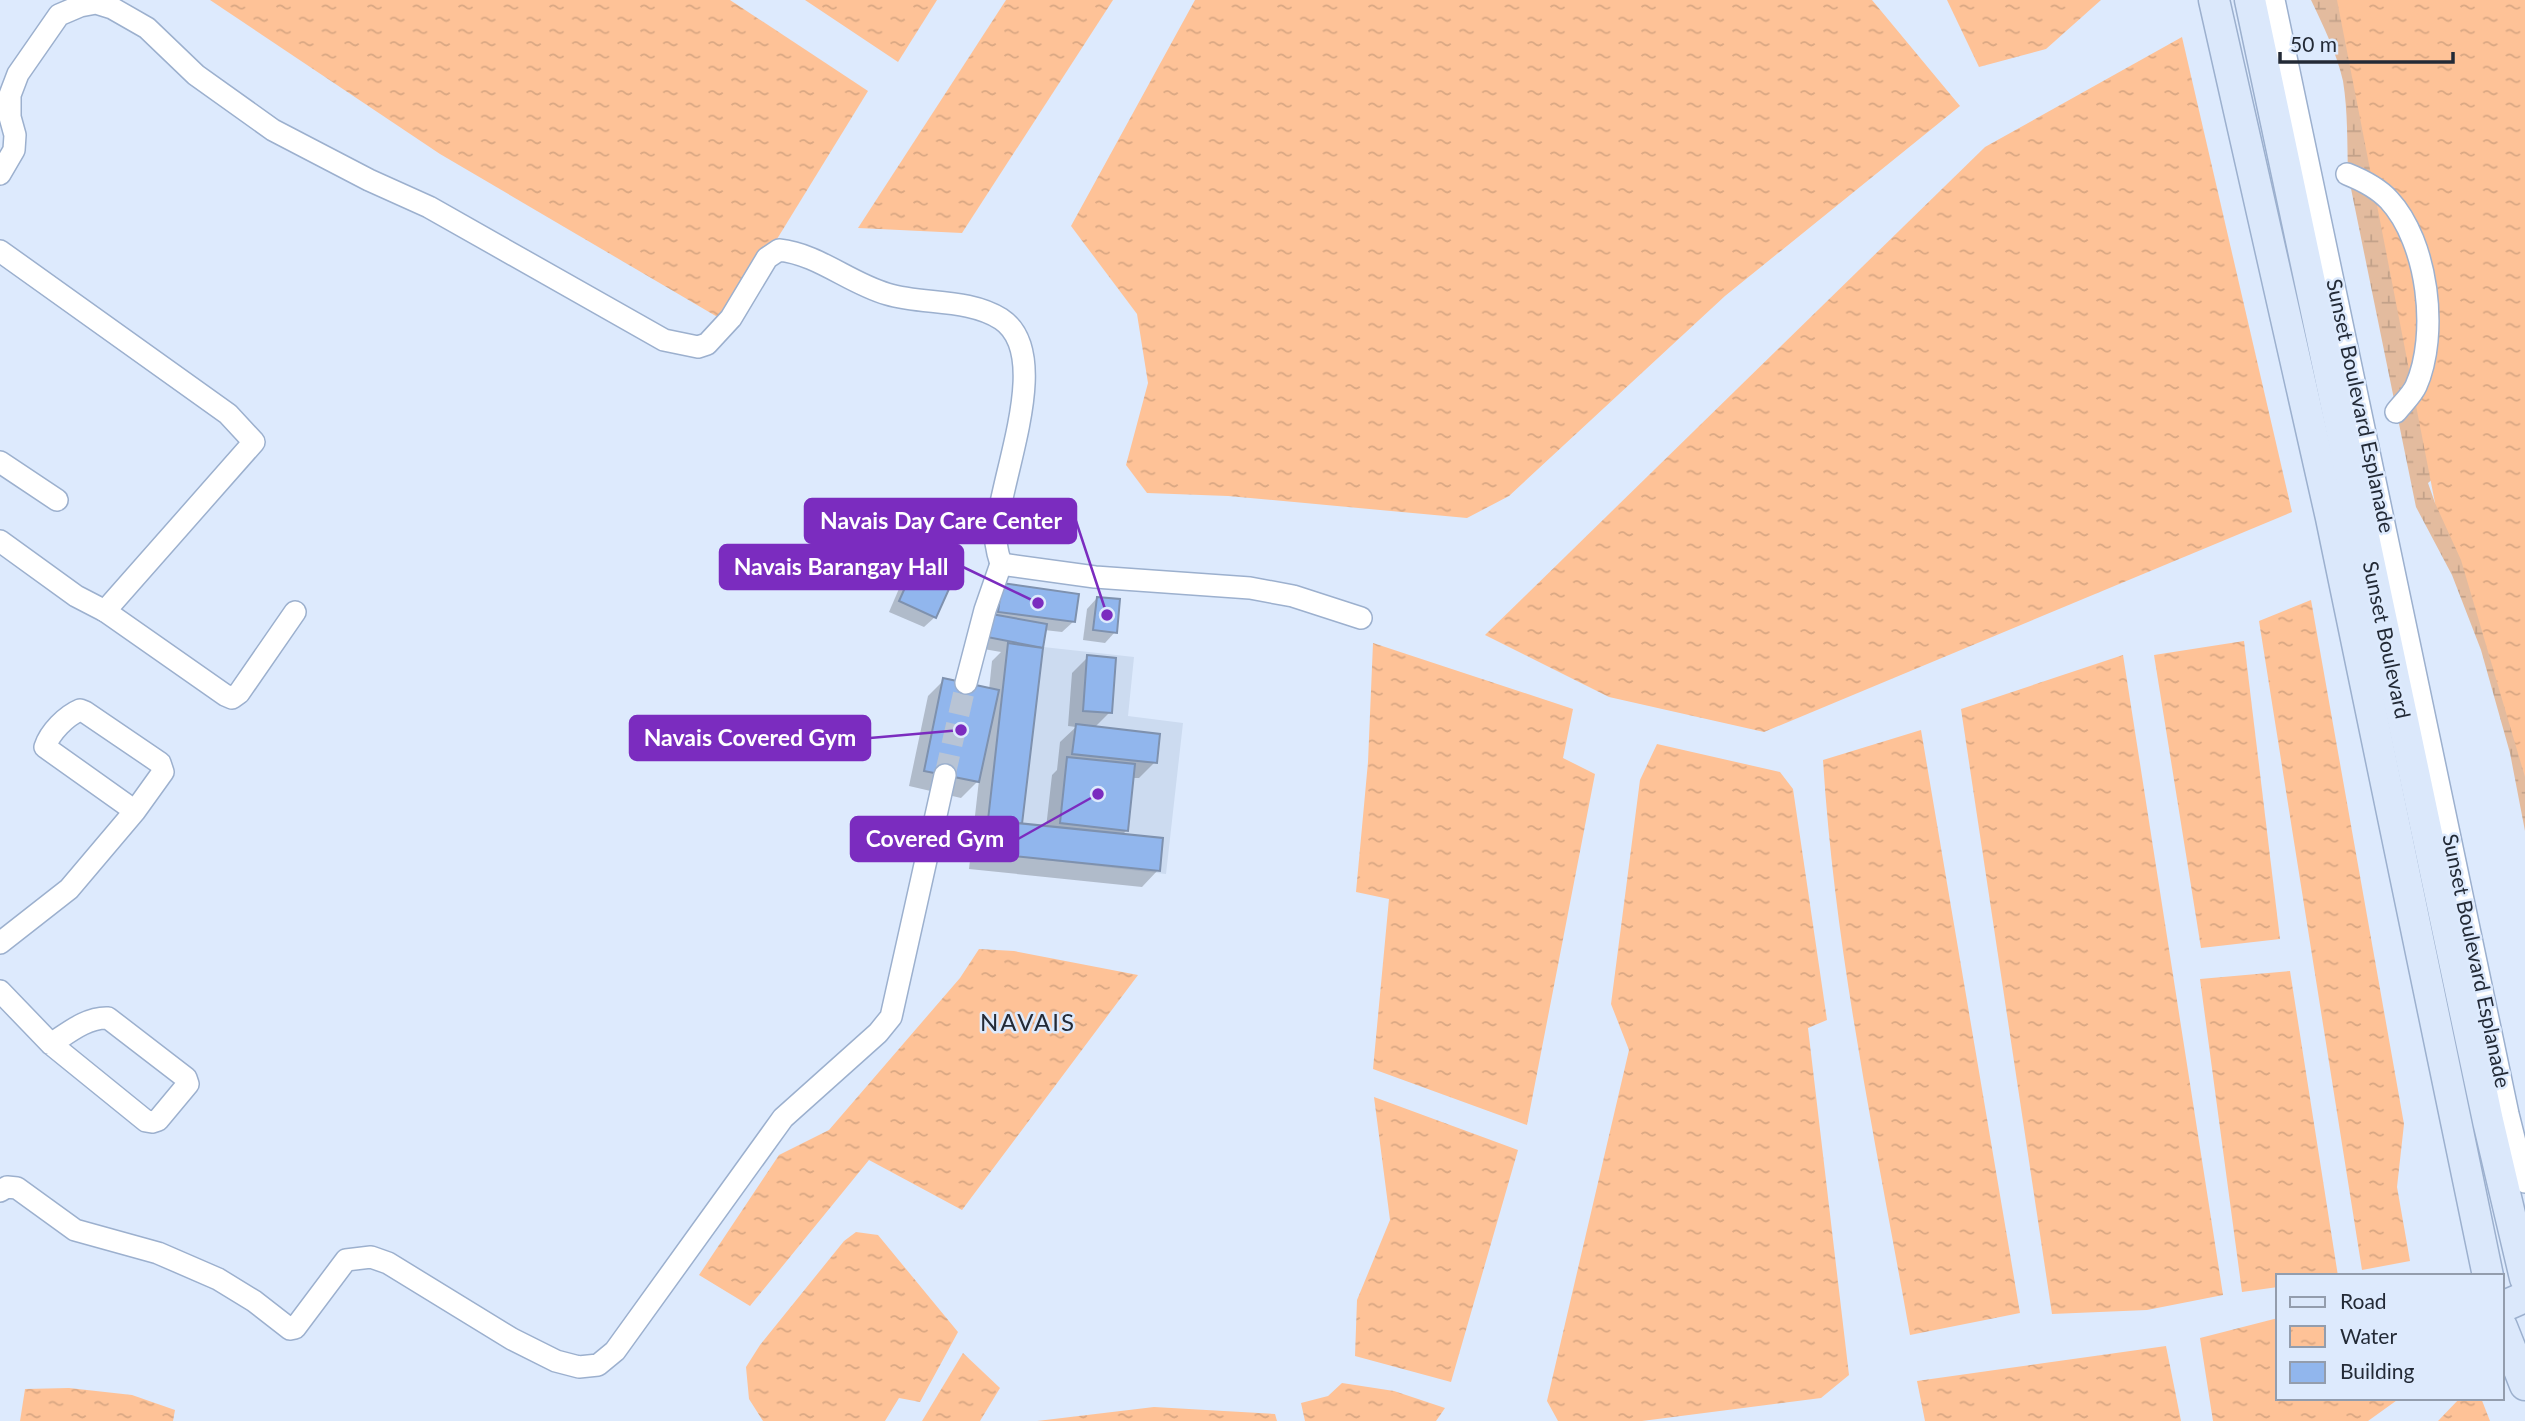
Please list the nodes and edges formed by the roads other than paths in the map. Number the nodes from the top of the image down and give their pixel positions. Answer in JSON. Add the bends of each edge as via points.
{"nodes":[{"id":1,"x":2214,"y":0,"type":"edge"},
{"id":2,"x":2250,"y":0,"type":"edge"},
{"id":3,"x":2274,"y":0,"type":"edge"},
{"id":4,"x":0,"y":174,"type":"edge"},
{"id":5,"x":2347,"y":174,"type":"dead end"},
{"id":6,"x":0,"y":251,"type":"edge"},
{"id":7,"x":2396,"y":412,"type":"dead end"},
{"id":8,"x":0,"y":462,"type":"edge"},
{"id":9,"x":57,"y":500,"type":"dead end"},
{"id":10,"x":0,"y":541,"type":"edge"},
{"id":11,"x":1001,"y":564,"type":"junction"},
{"id":12,"x":105,"y":611,"type":"junction"},
{"id":13,"x":295,"y":612,"type":"dead end"},
{"id":14,"x":1361,"y":618,"type":"dead end"},
{"id":15,"x":966,"y":683,"type":"tunnel mouth"},
{"id":16,"x":945,"y":775,"type":"tunnel mouth"},
{"id":17,"x":135,"y":811,"type":"junction"},
{"id":18,"x":0,"y":943,"type":"edge"},
{"id":19,"x":0,"y":991,"type":"edge"},
{"id":20,"x":51,"y":1044,"type":"junction"},
{"id":21,"x":2525,"y":1182,"type":"edge"},
{"id":22,"x":0,"y":1191,"type":"edge"},
{"id":23,"x":2488,"y":1274,"type":"edge"},
{"id":24,"x":2525,"y":1278,"type":"edge"},
{"id":25,"x":2525,"y":1297,"type":"edge"},
{"id":26,"x":2504,"y":1306,"type":"edge"},
{"id":27,"x":2504,"y":1332,"type":"edge"},
{"id":28,"x":2525,"y":1385,"type":"edge"}],
"edges":[{"from":1,"to":23,"type":"main road","name":"Sunset Boulevard","via":[[2331,518]]},
{"from":2,"to":24,"type":"main road","name":"Sunset Boulevard","via":[[2487,1121]]},
{"from":3,"to":21,"type":"street","name":"Sunset Boulevard Esplanade"},
{"from":4,"to":11,"type":"street","via":[[14,150],[10,94],[18,74],[59,15],[96,4],[146,27],[196,75],[273,130],[429,207],[664,340],[691,347],[707,344],[731,318],[767,258],[779,250],[810,257],[885,294],[948,304],[1000,319],[1015,333],[1026,374],[998,527]]},
{"from":5,"to":7,"type":"street","via":[[2388,199],[2404,220],[2426,292],[2427,328],[2416,388]]},
{"from":6,"to":12,"type":"street","via":[[228,414],[254,442]]},
{"from":8,"to":9,"type":"street"},
{"from":10,"to":12,"type":"street","via":[[76,596]]},
{"from":11,"to":14,"type":"street","via":[[1095,577],[1250,588]]},
{"from":11,"to":15,"type":"street"},
{"from":12,"to":13,"type":"street","via":[[232,698]]},
{"from":16,"to":22,"type":"street","via":[[891,1017],[783,1118],[615,1352],[598,1365],[579,1367],[556,1361],[371,1257],[346,1260],[290,1329],[218,1279],[158,1253],[75,1230],[17,1188]]},
{"from":17,"to":17,"type":"street","via":[[163,772],[160,763],[85,712],[71,714],[45,747]]},
{"from":17,"to":18,"type":"street","via":[[69,889]]},
{"from":19,"to":20,"type":"street"},
{"from":20,"to":20,"type":"street","via":[[146,1121],[158,1120],[188,1084],[108,1018],[90,1020]]},
{"from":25,"to":26,"type":"main road"},
{"from":27,"to":28,"type":"main road"}]}
